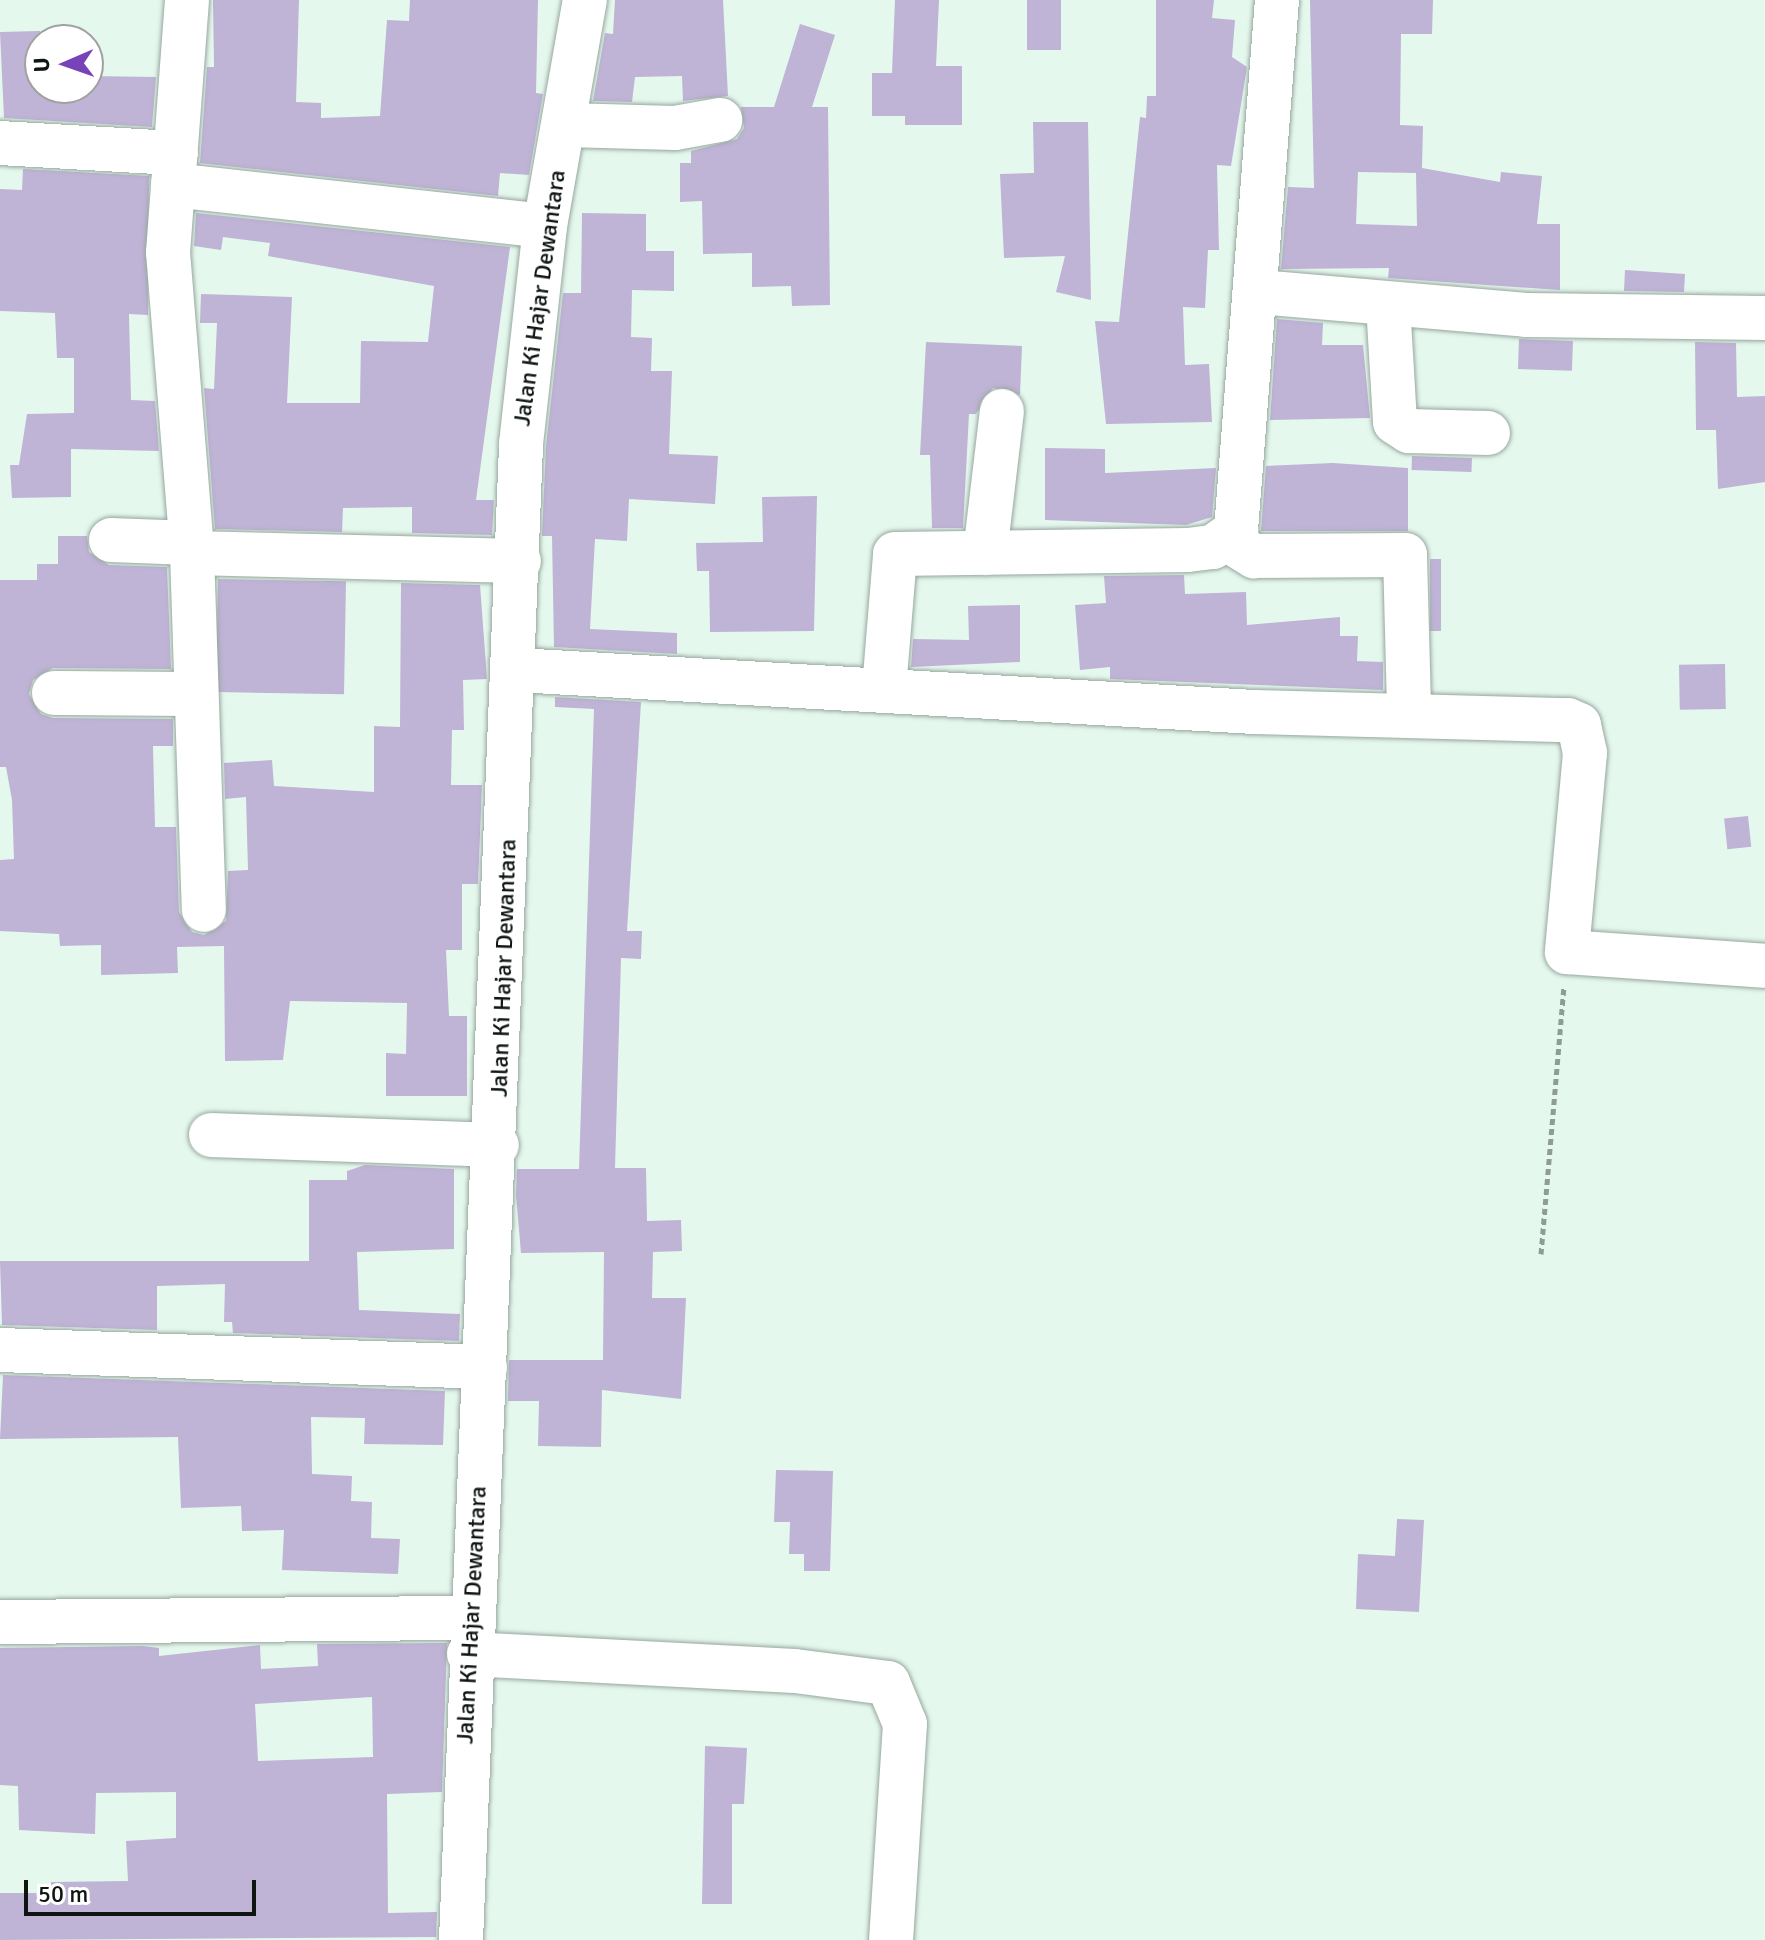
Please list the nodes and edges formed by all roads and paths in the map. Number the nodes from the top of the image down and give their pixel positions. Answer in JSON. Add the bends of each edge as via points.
{"nodes":[{"id":1,"x":187,"y":0,"type":"edge"},
{"id":2,"x":585,"y":0,"type":"edge"},
{"id":3,"x":1277,"y":0,"type":"edge"},
{"id":4,"x":720,"y":120,"type":"dead end"},
{"id":5,"x":566,"y":125,"type":"junction"},
{"id":6,"x":0,"y":143,"type":"edge"},
{"id":7,"x":174,"y":169,"type":"junction"},
{"id":8,"x":545,"y":226,"type":"junction"},
{"id":9,"x":1259,"y":292,"type":"junction"},
{"id":10,"x":1388,"y":304,"type":"junction"},
{"id":11,"x":1765,"y":318,"type":"edge"},
{"id":12,"x":1002,"y":411,"type":"dead end"},
{"id":13,"x":1488,"y":433,"type":"dead end"},
{"id":14,"x":111,"y":540,"type":"dead end"},
{"id":15,"x":1228,"y":540,"type":"junction"},
{"id":16,"x":192,"y":548,"type":"junction"},
{"id":17,"x":985,"y":553,"type":"junction"},
{"id":18,"x":519,"y":561,"type":"junction"},
{"id":19,"x":517,"y":670,"type":"junction"},
{"id":20,"x":884,"y":689,"type":"junction"},
{"id":21,"x":54,"y":693,"type":"dead end"},
{"id":22,"x":194,"y":694,"type":"junction"},
{"id":23,"x":1409,"y":712,"type":"junction"},
{"id":24,"x":204,"y":910,"type":"dead end"},
{"id":25,"x":1567,"y":952,"type":"junction"},
{"id":26,"x":1765,"y":966,"type":"edge"},
{"id":27,"x":211,"y":1135,"type":"dead end"},
{"id":28,"x":497,"y":1145,"type":"junction"},
{"id":29,"x":1541,"y":1254,"type":"dead end"},
{"id":30,"x":0,"y":1350,"type":"edge"},
{"id":31,"x":485,"y":1367,"type":"junction"},
{"id":32,"x":0,"y":1622,"type":"edge"},
{"id":33,"x":470,"y":1636,"type":"junction"},
{"id":34,"x":461,"y":1940,"type":"edge"},
{"id":35,"x":891,"y":1940,"type":"edge"}],
"edges":[{"from":1,"to":7,"type":"street"},
{"from":2,"to":5,"type":"street","name":"Jalan Ki Hajar Dewantara"},
{"from":3,"to":9,"type":"street"},
{"from":4,"to":5,"type":"street","via":[[675,128]]},
{"from":5,"to":8,"type":"street","name":"Jalan Ki Hajar Dewantara"},
{"from":6,"to":7,"type":"street"},
{"from":7,"to":8,"type":"street"},
{"from":7,"to":16,"type":"street","via":[[169,288]]},
{"from":8,"to":18,"type":"street","name":"Jalan Ki Hajar Dewantara","via":[[525,384]]},
{"from":9,"to":10,"type":"street"},
{"from":9,"to":15,"type":"street","via":[[1245,487]]},
{"from":10,"to":11,"type":"street","via":[[1526,315]]},
{"from":10,"to":13,"type":"street","via":[[1395,422],[1409,431]]},
{"from":12,"to":17,"type":"street"},
{"from":14,"to":16,"type":"street"},
{"from":15,"to":17,"type":"street","via":[[1188,550]]},
{"from":15,"to":23,"type":"street","via":[[1254,556],[1405,555]]},
{"from":16,"to":18,"type":"street"},
{"from":16,"to":22,"type":"street"},
{"from":17,"to":20,"type":"street","via":[[895,554]]},
{"from":18,"to":19,"type":"street","name":"Jalan Ki Hajar Dewantara"},
{"from":19,"to":20,"type":"street"},
{"from":19,"to":28,"type":"street","name":"Jalan Ki Hajar Dewantara"},
{"from":20,"to":23,"type":"street","via":[[1255,712]]},
{"from":21,"to":22,"type":"street"},
{"from":22,"to":24,"type":"street"},
{"from":23,"to":25,"type":"street","via":[[1497,713],[1579,725],[1585,753]]},
{"from":25,"to":26,"type":"street"},
{"from":25,"to":29,"type":"path"},
{"from":27,"to":28,"type":"street"},
{"from":28,"to":31,"type":"street","name":"Jalan Ki Hajar Dewantara"},
{"from":30,"to":31,"type":"street"},
{"from":31,"to":33,"type":"street","name":"Jalan Ki Hajar Dewantara"},
{"from":32,"to":33,"type":"street"},
{"from":33,"to":34,"type":"street","name":"Jalan Ki Hajar Dewantara"},
{"from":33,"to":35,"type":"street","via":[[888,1683],[905,1724]]}]}
